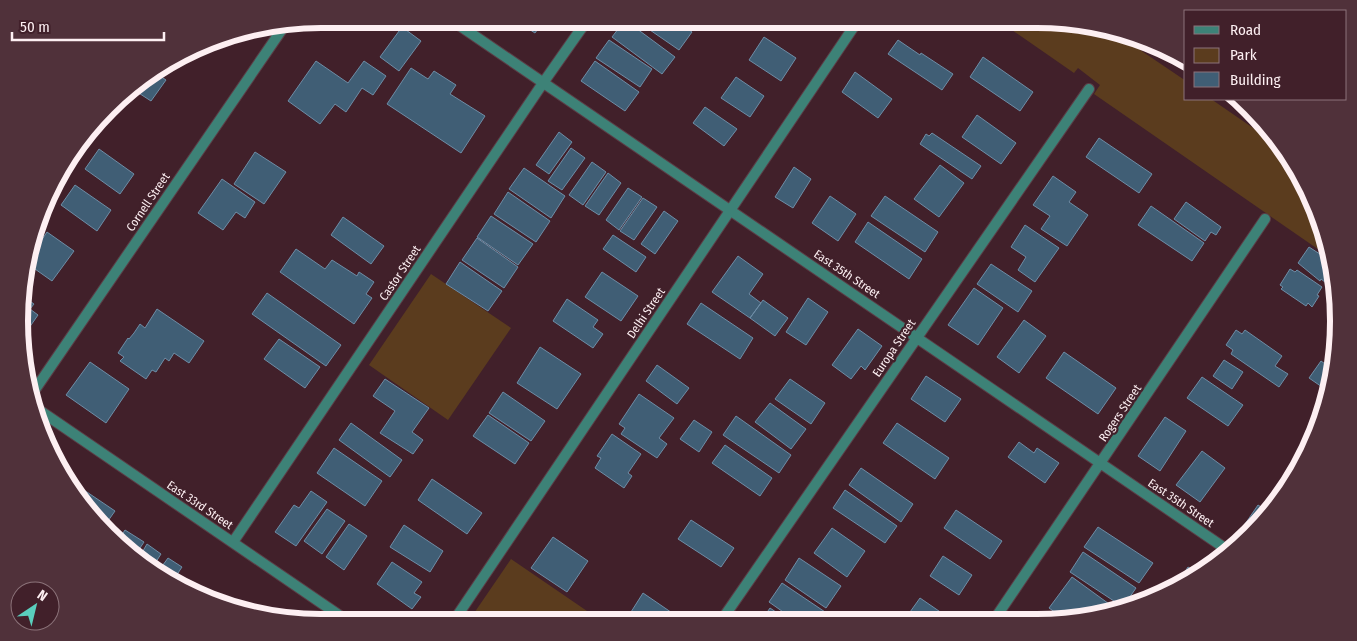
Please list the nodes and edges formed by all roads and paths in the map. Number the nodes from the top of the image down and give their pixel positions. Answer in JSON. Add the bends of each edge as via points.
{"nodes":[{"id":1,"x":463,"y":28,"type":"edge"},
{"id":2,"x":582,"y":28,"type":"edge"},
{"id":3,"x":852,"y":28,"type":"edge"},
{"id":4,"x":282,"y":30,"type":"edge"},
{"id":5,"x":543,"y":83,"type":"junction"},
{"id":6,"x":1089,"y":89,"type":"dead end"},
{"id":7,"x":731,"y":210,"type":"junction"},
{"id":8,"x":1266,"y":219,"type":"dead end"},
{"id":9,"x":916,"y":337,"type":"junction"},
{"id":10,"x":35,"y":389,"type":"edge"},
{"id":11,"x":42,"y":412,"type":"edge"},
{"id":12,"x":1101,"y":464,"type":"junction"},
{"id":13,"x":233,"y":542,"type":"junction"},
{"id":14,"x":1223,"y":547,"type":"edge"},
{"id":15,"x":337,"y":614,"type":"edge"},
{"id":16,"x":459,"y":614,"type":"edge"},
{"id":17,"x":726,"y":614,"type":"edge"},
{"id":18,"x":998,"y":614,"type":"edge"}],
"edges":[{"from":1,"to":5,"type":"street","name":"East 35th Street"},
{"from":2,"to":5,"type":"street","name":"Castor Street"},
{"from":3,"to":7,"type":"street","name":"Delhi Street"},
{"from":4,"to":10,"type":"street","name":"Cornell Street"},
{"from":5,"to":7,"type":"street","name":"East 35th Street"},
{"from":5,"to":13,"type":"street","name":"Castor Street"},
{"from":6,"to":9,"type":"street","name":"Europa Street"},
{"from":7,"to":9,"type":"street","name":"East 35th Street"},
{"from":7,"to":16,"type":"street","name":"Delhi Street"},
{"from":8,"to":12,"type":"street","name":"Rogers Street"},
{"from":9,"to":12,"type":"street","name":"East 35th Street"},
{"from":9,"to":17,"type":"street","name":"Europa Street"},
{"from":11,"to":13,"type":"street","name":"East 33rd Street"},
{"from":12,"to":14,"type":"street","name":"East 35th Street"},
{"from":12,"to":18,"type":"street","name":"Rogers Street"},
{"from":13,"to":15,"type":"street","name":"East 33rd Street"}]}
